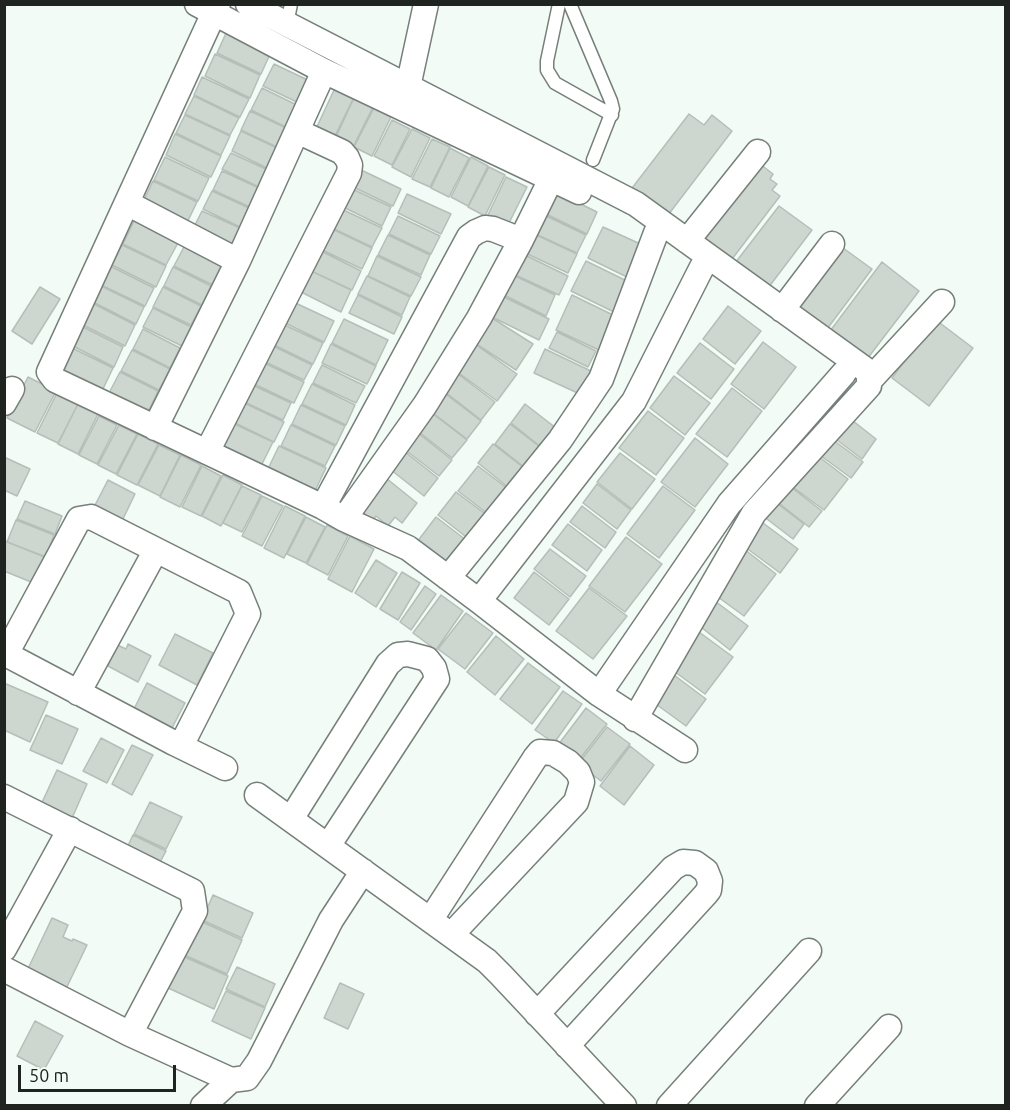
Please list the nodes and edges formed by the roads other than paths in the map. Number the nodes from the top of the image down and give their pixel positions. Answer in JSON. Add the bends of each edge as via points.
{"nodes":[{"id":1,"x":248,"y":4,"type":"edge"},
{"id":2,"x":426,"y":4,"type":"edge"},
{"id":3,"x":559,"y":4,"type":"edge"},
{"id":4,"x":570,"y":4,"type":"edge"},
{"id":5,"x":210,"y":8,"type":"edge"},
{"id":6,"x":289,"y":14,"type":"edge"},
{"id":7,"x":324,"y":71,"type":"junction"},
{"id":8,"x":408,"y":87,"type":"junction"},
{"id":9,"x":612,"y":115,"type":"junction"},
{"id":10,"x":297,"y":131,"type":"junction"},
{"id":11,"x":758,"y":152,"type":"dead end"},
{"id":12,"x":594,"y":160,"type":"dead end"},
{"id":13,"x":551,"y":179,"type":"junction"},
{"id":14,"x":127,"y":203,"type":"junction"},
{"id":15,"x":656,"y":233,"type":"junction"},
{"id":16,"x":521,"y":240,"type":"junction"},
{"id":17,"x":687,"y":241,"type":"junction"},
{"id":18,"x":832,"y":244,"type":"dead end"},
{"id":19,"x":238,"y":261,"type":"junction"},
{"id":20,"x":702,"y":267,"type":"junction"},
{"id":21,"x":942,"y":302,"type":"dead end"},
{"id":22,"x":782,"y":309,"type":"junction"},
{"id":23,"x":844,"y":373,"type":"junction"},
{"id":24,"x":869,"y":384,"type":"junction"},
{"id":25,"x":155,"y":428,"type":"junction"},
{"id":26,"x":207,"y":452,"type":"junction"},
{"id":27,"x":333,"y":513,"type":"junction"},
{"id":28,"x":156,"y":550,"type":"junction"},
{"id":29,"x":448,"y":578,"type":"junction"},
{"id":30,"x":479,"y":601,"type":"junction"},
{"id":31,"x":5,"y":653,"type":"edge"},
{"id":32,"x":78,"y":693,"type":"junction"},
{"id":33,"x":599,"y":694,"type":"junction"},
{"id":34,"x":635,"y":719,"type":"junction"},
{"id":35,"x":174,"y":743,"type":"junction"},
{"id":36,"x":685,"y":750,"type":"dead end"},
{"id":37,"x":225,"y":768,"type":"dead end"},
{"id":38,"x":257,"y":795,"type":"dead end"},
{"id":39,"x":4,"y":797,"type":"edge"},
{"id":40,"x":291,"y":819,"type":"junction"},
{"id":41,"x":70,"y":830,"type":"junction"},
{"id":42,"x":328,"y":846,"type":"junction"},
{"id":43,"x":363,"y":871,"type":"junction"},
{"id":44,"x":431,"y":919,"type":"junction"},
{"id":45,"x":452,"y":934,"type":"junction"},
{"id":46,"x":4,"y":949,"type":"edge"},
{"id":47,"x":809,"y":951,"type":"dead end"},
{"id":48,"x":4,"y":969,"type":"edge"},
{"id":49,"x":537,"y":1014,"type":"junction"},
{"id":50,"x":889,"y":1027,"type":"dead end"},
{"id":51,"x":130,"y":1034,"type":"junction"},
{"id":52,"x":567,"y":1046,"type":"junction"},
{"id":53,"x":231,"y":1080,"type":"junction"},
{"id":54,"x":203,"y":1106,"type":"edge"},
{"id":55,"x":624,"y":1106,"type":"edge"},
{"id":56,"x":669,"y":1106,"type":"edge"},
{"id":57,"x":817,"y":1106,"type":"edge"}],
"edges":[{"from":1,"to":6,"type":"street"},
{"from":2,"to":8,"type":"street"},
{"from":3,"to":9,"type":"lane","via":[[547,70],[555,83]]},
{"from":4,"to":9,"type":"lane","via":[[611,101]]},
{"from":5,"to":7,"type":"street"},
{"from":5,"to":14,"type":"street"},
{"from":6,"to":8,"type":"street"},
{"from":7,"to":10,"type":"street"},
{"from":7,"to":13,"type":"street"},
{"from":8,"to":17,"type":"street","via":[[636,204]]},
{"from":9,"to":12,"type":"lane"},
{"from":10,"to":19,"type":"street"},
{"from":10,"to":26,"type":"street","via":[[342,152],[350,165],[349,173]]},
{"from":11,"to":17,"type":"street"},
{"from":13,"to":15,"type":"street"},
{"from":13,"to":16,"type":"street"},
{"from":14,"to":19,"type":"street"},
{"from":14,"to":25,"type":"street","via":[[49,372],[55,380]]},
{"from":15,"to":20,"type":"street"},
{"from":15,"to":29,"type":"street","via":[[601,379],[560,440]]},
{"from":16,"to":27,"type":"street","via":[[425,405]]},
{"from":16,"to":27,"type":"street","via":[[485,228],[469,237]]},
{"from":17,"to":22,"type":"street"},
{"from":18,"to":22,"type":"street"},
{"from":19,"to":25,"type":"street"},
{"from":20,"to":23,"type":"street"},
{"from":20,"to":30,"type":"street","via":[[634,401]]},
{"from":21,"to":24,"type":"street"},
{"from":22,"to":24,"type":"street","via":[[866,370]]},
{"from":23,"to":24,"type":"street"},
{"from":23,"to":33,"type":"street","via":[[735,495]]},
{"from":24,"to":34,"type":"street","via":[[754,513]]},
{"from":25,"to":26,"type":"street"},
{"from":26,"to":27,"type":"street"},
{"from":27,"to":29,"type":"street","via":[[408,548]]},
{"from":28,"to":31,"type":"street","via":[[91,517],[79,519]]},
{"from":28,"to":32,"type":"street"},
{"from":28,"to":35,"type":"street","via":[[239,592],[248,614],[184,740]]},
{"from":29,"to":30,"type":"street"},
{"from":30,"to":33,"type":"street"},
{"from":31,"to":32,"type":"street"},
{"from":32,"to":35,"type":"street"},
{"from":33,"to":34,"type":"street"},
{"from":34,"to":36,"type":"street"},
{"from":35,"to":37,"type":"street"},
{"from":38,"to":40,"type":"street"},
{"from":39,"to":41,"type":"street"},
{"from":40,"to":42,"type":"street"},
{"from":40,"to":42,"type":"street","via":[[388,664],[398,655],[427,659],[437,679]]},
{"from":41,"to":46,"type":"street"},
{"from":41,"to":51,"type":"street","via":[[192,891],[195,911]]},
{"from":42,"to":43,"type":"street"},
{"from":43,"to":44,"type":"street"},
{"from":43,"to":53,"type":"street","via":[[331,920],[259,1061],[247,1078]]},
{"from":44,"to":45,"type":"street"},
{"from":44,"to":45,"type":"street","via":[[540,752],[553,753],[568,762],[582,782],[576,802]]},
{"from":45,"to":49,"type":"street","via":[[501,975]]},
{"from":47,"to":56,"type":"street"},
{"from":48,"to":51,"type":"street"},
{"from":49,"to":52,"type":"street"},
{"from":49,"to":52,"type":"street","via":[[673,868],[683,861],[706,871],[709,890]]},
{"from":50,"to":57,"type":"street"},
{"from":51,"to":53,"type":"street"},
{"from":52,"to":55,"type":"street"},
{"from":53,"to":54,"type":"street"}]}
